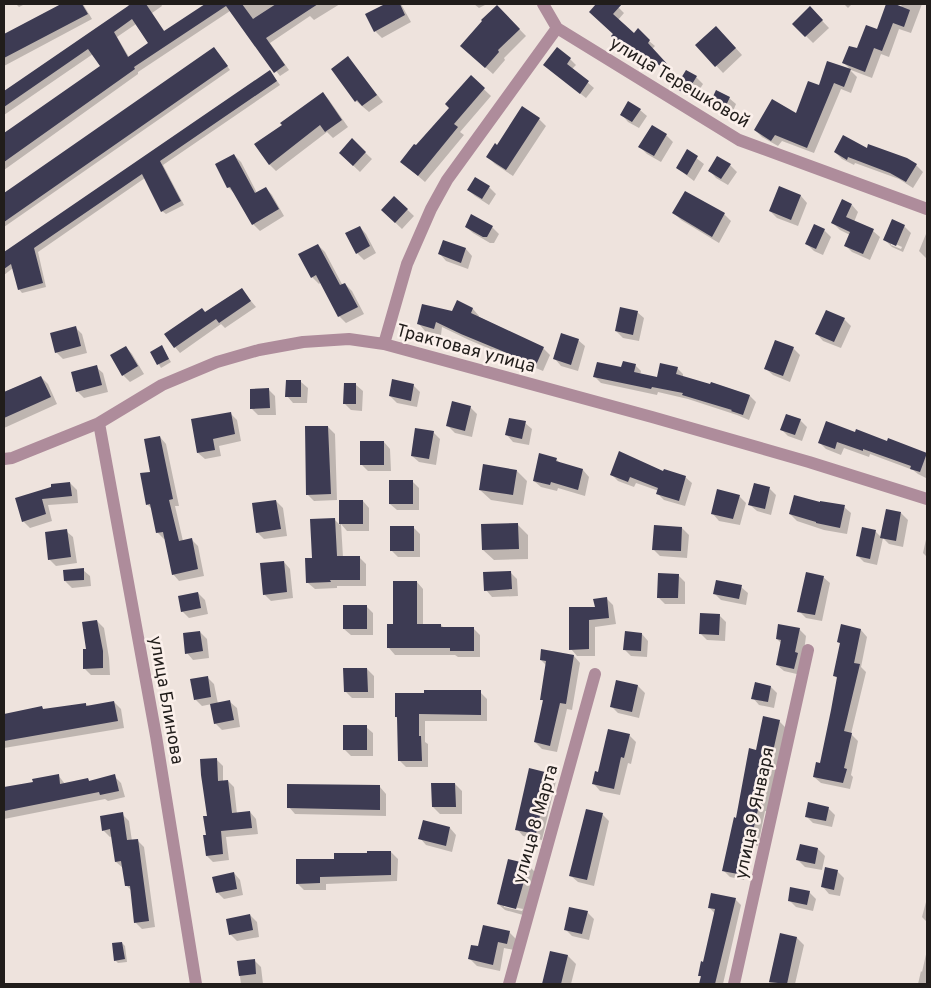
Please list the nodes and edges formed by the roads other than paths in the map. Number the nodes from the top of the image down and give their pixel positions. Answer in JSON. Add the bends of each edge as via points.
{"nodes":[{"id":1,"x":543,"y":4,"type":"edge"},
{"id":2,"x":557,"y":28,"type":"junction"},
{"id":3,"x":927,"y":209,"type":"edge"},
{"id":4,"x":384,"y":344,"type":"junction"},
{"id":5,"x":100,"y":423,"type":"junction"},
{"id":6,"x":4,"y":459,"type":"edge"},
{"id":7,"x":927,"y":499,"type":"edge"},
{"id":8,"x":808,"y":650,"type":"dead end"},
{"id":9,"x":595,"y":674,"type":"dead end"},
{"id":10,"x":196,"y":984,"type":"edge"},
{"id":11,"x":509,"y":984,"type":"edge"},
{"id":12,"x":734,"y":984,"type":"edge"}],
"edges":[{"from":1,"to":2,"type":"street","name":"улица Терешковой"},
{"from":2,"to":3,"type":"street","name":"улица Терешковой","via":[[739,140]]},
{"from":2,"to":4,"type":"street","via":[[448,180],[432,209],[407,264]]},
{"from":4,"to":5,"type":"street","name":"Трактовая улица","via":[[349,339],[303,342],[259,350],[217,362],[162,385]]},
{"from":4,"to":7,"type":"street","name":"Трактовая улица","via":[[652,417]]},
{"from":5,"to":6,"type":"street","name":"Трактовая улица"},
{"from":5,"to":10,"type":"street","name":"улица Блинова"},
{"from":8,"to":12,"type":"street","name":"улица 9 Января"},
{"from":9,"to":11,"type":"street","name":"улица 8 Марта"}]}
